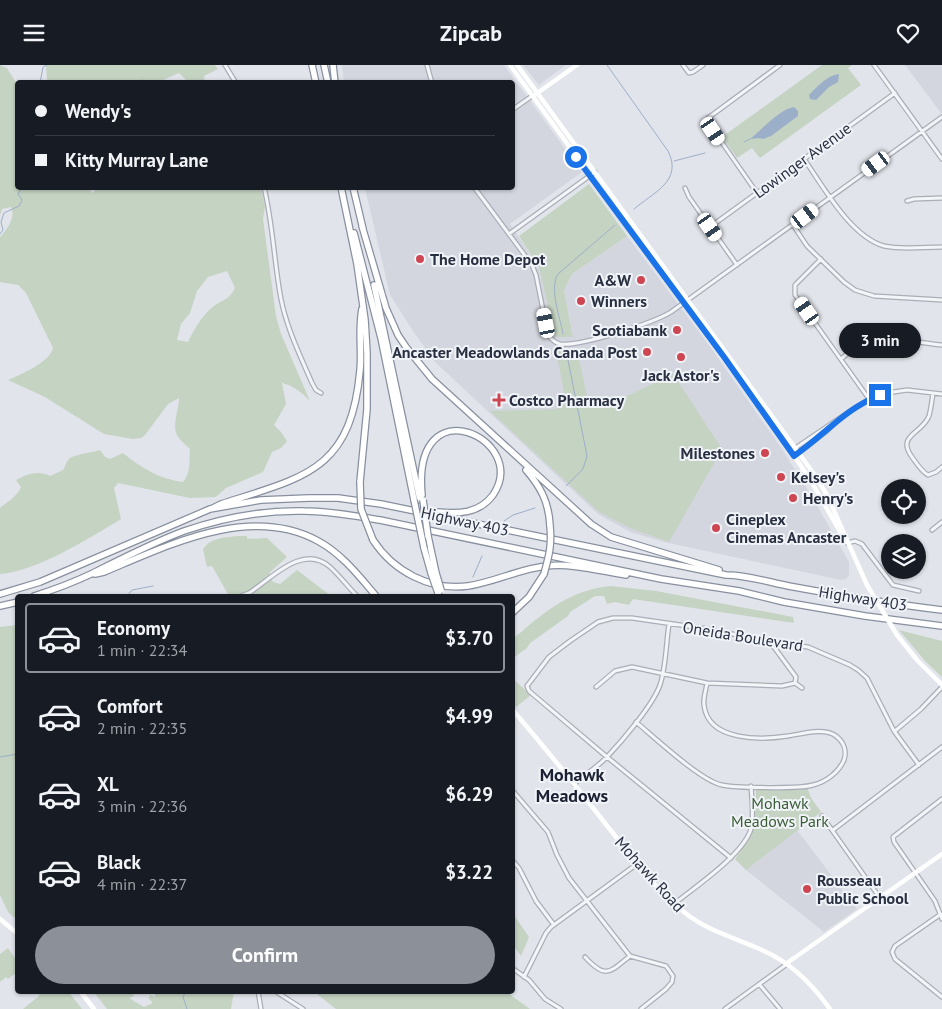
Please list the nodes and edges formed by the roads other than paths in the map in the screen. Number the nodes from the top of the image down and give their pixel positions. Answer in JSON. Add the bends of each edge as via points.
{"nodes":[{"id":1,"x":225,"y":65,"type":"edge"},
{"id":2,"x":311,"y":65,"type":"edge"},
{"id":3,"x":324,"y":65,"type":"edge"},
{"id":4,"x":333,"y":65,"type":"edge"},
{"id":5,"x":428,"y":65,"type":"edge"},
{"id":6,"x":510,"y":65,"type":"edge"},
{"id":7,"x":517,"y":65,"type":"edge"},
{"id":8,"x":577,"y":65,"type":"edge"},
{"id":9,"x":683,"y":65,"type":"edge"},
{"id":10,"x":703,"y":65,"type":"edge"},
{"id":11,"x":780,"y":65,"type":"edge"},
{"id":12,"x":874,"y":65,"type":"edge"},
{"id":13,"x":234,"y":80,"type":"edge"},
{"id":14,"x":315,"y":80,"type":"edge"},
{"id":15,"x":327,"y":80,"type":"edge"},
{"id":16,"x":335,"y":80,"type":"edge"},
{"id":17,"x":431,"y":80,"type":"edge"},
{"id":18,"x":895,"y":93,"type":"junction"},
{"id":19,"x":535,"y":95,"type":"junction"},
{"id":20,"x":515,"y":108,"type":"edge"},
{"id":21,"x":942,"y":117,"type":"edge"},
{"id":22,"x":922,"y":131,"type":"junction"},
{"id":23,"x":804,"y":159,"type":"junction"},
{"id":24,"x":942,"y":159,"type":"edge"},
{"id":25,"x":595,"y":172,"type":"junction"},
{"id":26,"x":590,"y":175,"type":"junction"},
{"id":27,"x":685,"y":188,"type":"dead end"},
{"id":28,"x":265,"y":190,"type":"edge"},
{"id":29,"x":342,"y":190,"type":"edge"},
{"id":30,"x":354,"y":190,"type":"edge"},
{"id":31,"x":476,"y":190,"type":"edge"},
{"id":32,"x":757,"y":193,"type":"junction"},
{"id":33,"x":831,"y":197,"type":"junction"},
{"id":34,"x":942,"y":198,"type":"edge"},
{"id":35,"x":907,"y":201,"type":"dead end"},
{"id":36,"x":350,"y":224,"type":"junction"},
{"id":37,"x":793,"y":225,"type":"junction"},
{"id":38,"x":362,"y":226,"type":"junction"},
{"id":39,"x":710,"y":227,"type":"junction"},
{"id":40,"x":509,"y":234,"type":"junction"},
{"id":41,"x":942,"y":247,"type":"edge"},
{"id":42,"x":820,"y":259,"type":"junction"},
{"id":43,"x":737,"y":265,"type":"junction"},
{"id":44,"x":942,"y":300,"type":"edge"},
{"id":45,"x":686,"y":301,"type":"junction"},
{"id":46,"x":362,"y":307,"type":"junction"},
{"id":47,"x":942,"y":345,"type":"edge"},
{"id":48,"x":718,"y":350,"type":"junction"},
{"id":49,"x":726,"y":353,"type":"junction"},
{"id":50,"x":842,"y":359,"type":"junction"},
{"id":51,"x":745,"y":387,"type":"junction"},
{"id":52,"x":321,"y":393,"type":"dead end"},
{"id":53,"x":755,"y":393,"type":"junction"},
{"id":54,"x":932,"y":393,"type":"junction"},
{"id":55,"x":942,"y":394,"type":"edge"},
{"id":56,"x":870,"y":399,"type":"junction"},
{"id":57,"x":795,"y":452,"type":"junction"},
{"id":58,"x":513,"y":453,"type":"junction"},
{"id":59,"x":942,"y":467,"type":"edge"},
{"id":60,"x":419,"y":500,"type":"junction"},
{"id":61,"x":210,"y":509,"type":"junction"},
{"id":62,"x":419,"y":512,"type":"junction"},
{"id":63,"x":942,"y":522,"type":"edge"},
{"id":64,"x":932,"y":530,"type":"dead end"},
{"id":65,"x":847,"y":543,"type":"junction"},
{"id":66,"x":434,"y":573,"type":"junction"},
{"id":67,"x":90,"y":574,"type":"junction"},
{"id":68,"x":736,"y":575,"type":"junction"},
{"id":69,"x":361,"y":579,"type":"junction"},
{"id":70,"x":661,"y":579,"type":"junction"},
{"id":71,"x":919,"y":591,"type":"dead end"},
{"id":72,"x":0,"y":594,"type":"edge"},
{"id":73,"x":39,"y":594,"type":"edge"},
{"id":74,"x":246,"y":594,"type":"edge"},
{"id":75,"x":354,"y":594,"type":"edge"},
{"id":76,"x":374,"y":594,"type":"edge"},
{"id":77,"x":379,"y":594,"type":"edge"},
{"id":78,"x":440,"y":594,"type":"edge"},
{"id":79,"x":15,"y":603,"type":"edge"},
{"id":80,"x":0,"y":606,"type":"edge"},
{"id":81,"x":515,"y":610,"type":"edge"},
{"id":82,"x":942,"y":610,"type":"edge"},
{"id":83,"x":669,"y":624,"type":"junction"},
{"id":84,"x":942,"y":626,"type":"edge"},
{"id":85,"x":771,"y":642,"type":"junction"},
{"id":86,"x":662,"y":672,"type":"junction"},
{"id":87,"x":707,"y":683,"type":"junction"},
{"id":88,"x":795,"y":683,"type":"junction"},
{"id":89,"x":942,"y":686,"type":"edge"},
{"id":90,"x":596,"y":687,"type":"dead end"},
{"id":91,"x":802,"y":688,"type":"dead end"},
{"id":92,"x":515,"y":716,"type":"edge"},
{"id":93,"x":636,"y":722,"type":"junction"},
{"id":94,"x":894,"y":731,"type":"junction"},
{"id":95,"x":942,"y":747,"type":"edge"},
{"id":96,"x":607,"y":757,"type":"junction"},
{"id":97,"x":919,"y":765,"type":"junction"},
{"id":98,"x":574,"y":784,"type":"junction"},
{"id":99,"x":751,"y":787,"type":"junction"},
{"id":100,"x":515,"y":793,"type":"edge"},
{"id":101,"x":942,"y":799,"type":"edge"},
{"id":102,"x":822,"y":816,"type":"dead end"},
{"id":103,"x":833,"y":830,"type":"junction"},
{"id":104,"x":942,"y":854,"type":"edge"},
{"id":105,"x":731,"y":858,"type":"junction"},
{"id":106,"x":515,"y":863,"type":"edge"},
{"id":107,"x":638,"y":863,"type":"junction"},
{"id":108,"x":916,"y":873,"type":"junction"},
{"id":109,"x":880,"y":898,"type":"junction"},
{"id":110,"x":587,"y":901,"type":"junction"},
{"id":111,"x":674,"y":904,"type":"junction"},
{"id":112,"x":941,"y":916,"type":"edge"},
{"id":113,"x":0,"y":919,"type":"edge"},
{"id":114,"x":554,"y":925,"type":"junction"},
{"id":115,"x":15,"y":932,"type":"edge"},
{"id":116,"x":630,"y":956,"type":"junction"},
{"id":117,"x":585,"y":957,"type":"dead end"},
{"id":118,"x":787,"y":963,"type":"junction"},
{"id":119,"x":515,"y":970,"type":"edge"},
{"id":120,"x":524,"y":977,"type":"junction"},
{"id":121,"x":759,"y":984,"type":"junction"},
{"id":122,"x":82,"y":994,"type":"edge"},
{"id":123,"x":258,"y":994,"type":"edge"},
{"id":124,"x":280,"y":994,"type":"edge"},
{"id":125,"x":820,"y":997,"type":"junction"},
{"id":126,"x":942,"y":997,"type":"edge"},
{"id":127,"x":94,"y":1009,"type":"edge"},
{"id":128,"x":261,"y":1009,"type":"edge"},
{"id":129,"x":303,"y":1009,"type":"edge"},
{"id":130,"x":561,"y":1009,"type":"edge"},
{"id":131,"x":641,"y":1009,"type":"edge"},
{"id":132,"x":725,"y":1009,"type":"edge"},
{"id":133,"x":780,"y":1009,"type":"edge"},
{"id":134,"x":826,"y":1009,"type":"edge"},
{"id":135,"x":830,"y":1009,"type":"edge"}],
"edges":[{"from":1,"to":13,"type":"street"},
{"from":2,"to":14,"type":"highway"},
{"from":3,"to":15,"type":"highway"},
{"from":4,"to":16,"type":"highway"},
{"from":5,"to":17,"type":"street"},
{"from":6,"to":19,"type":"main road"},
{"from":7,"to":19,"type":"main road"},
{"from":8,"to":19,"type":"main road"},
{"from":9,"to":10,"type":"street","via":[[689,73]]},
{"from":11,"to":32,"type":"street","via":[[706,121]]},
{"from":12,"to":18,"type":"street"},
{"from":18,"to":22,"type":"street"},
{"from":18,"to":23,"type":"street","name":"Lowinger Avenue"},
{"from":19,"to":20,"type":"street"},
{"from":19,"to":25,"type":"main road"},
{"from":19,"to":26,"type":"main road"},
{"from":21,"to":22,"type":"street"},
{"from":22,"to":24,"type":"street"},
{"from":22,"to":33,"type":"street"},
{"from":23,"to":32,"type":"street","name":"Lowinger Avenue"},
{"from":23,"to":33,"type":"street"},
{"from":25,"to":26,"type":"street"},
{"from":25,"to":45,"type":"main road"},
{"from":26,"to":40,"type":"street"},
{"from":26,"to":45,"type":"main road"},
{"from":27,"to":39,"type":"street"},
{"from":28,"to":52,"type":"street","via":[[287,321],[312,383]]},
{"from":29,"to":36,"type":"highway"},
{"from":30,"to":38,"type":"highway"},
{"from":31,"to":40,"type":"street"},
{"from":32,"to":39,"type":"street","name":"Lowinger Avenue"},
{"from":33,"to":37,"type":"street"},
{"from":33,"to":41,"type":"street","via":[[848,219],[872,241],[895,247]]},
{"from":34,"to":35,"type":"street"},
{"from":36,"to":46,"type":"highway"},
{"from":36,"to":60,"type":"highway","via":[[356,237]]},
{"from":37,"to":42,"type":"street"},
{"from":37,"to":43,"type":"street"},
{"from":38,"to":58,"type":"highway","via":[[386,308],[398,335],[432,379]]},
{"from":38,"to":60,"type":"highway"},
{"from":39,"to":43,"type":"street"},
{"from":40,"to":45,"type":"street","via":[[532,265],[548,335],[558,344],[583,343],[661,318]]},
{"from":42,"to":44,"type":"street","via":[[844,282],[865,294]]},
{"from":42,"to":50,"type":"street","via":[[796,285],[795,295]]},
{"from":43,"to":45,"type":"street"},
{"from":45,"to":48,"type":"main road"},
{"from":45,"to":49,"type":"main road"},
{"from":46,"to":61,"type":"highway","via":[[356,400],[347,430],[336,448],[303,475]]},
{"from":46,"to":70,"type":"highway","bridge":true,"via":[[367,353],[367,409],[360,482],[362,509],[373,540],[391,562],[409,575],[432,583],[468,586],[547,566],[580,567]]},
{"from":47,"to":50,"type":"street","via":[[877,340],[857,346]]},
{"from":48,"to":49,"type":"main road"},
{"from":48,"to":51,"type":"main road"},
{"from":49,"to":53,"type":"main road"},
{"from":50,"to":56,"type":"street"},
{"from":51,"to":53,"type":"main road"},
{"from":51,"to":57,"type":"main road"},
{"from":53,"to":57,"type":"main road"},
{"from":54,"to":55,"type":"street"},
{"from":54,"to":56,"type":"street","via":[[907,390]]},
{"from":54,"to":59,"type":"street","via":[[928,417],[909,437],[906,449],[928,475]]},
{"from":56,"to":57,"type":"street","via":[[830,424]]},
{"from":57,"to":65,"type":"main road","via":[[827,495]]},
{"from":58,"to":68,"type":"highway","via":[[591,524],[611,537]]},
{"from":58,"to":81,"type":"highway","bridge":true,"via":[[544,495],[549,510],[551,544],[544,574],[529,597]]},
{"from":60,"to":62,"type":"highway","via":[[422,460],[435,439],[460,430],[476,435],[491,447],[499,470],[494,493],[487,501],[463,513]]},
{"from":60,"to":66,"type":"highway","bridge":true,"via":[[432,549]]},
{"from":60,"to":66,"type":"highway","bridge":true,"via":[[424,548]]},
{"from":61,"to":62,"type":"highway","name":"Highway 403","via":[[261,500],[338,498]]},
{"from":61,"to":72,"type":"highway","name":"Highway 403","via":[[40,582]]},
{"from":62,"to":68,"type":"highway","name":"Highway 403"},
{"from":63,"to":64,"type":"street"},
{"from":65,"to":71,"type":"street","via":[[855,541],[862,544],[893,585]]},
{"from":65,"to":89,"type":"main road","bridge":true,"via":[[897,635]]},
{"from":66,"to":78,"type":"highway","bridge":true},
{"from":67,"to":69,"type":"highway","via":[[104,572],[224,529],[256,525],[287,529],[319,541]]},
{"from":67,"to":70,"type":"highway","name":"Highway 403","via":[[183,532],[212,523],[266,513],[304,511],[380,520]]},
{"from":67,"to":73,"type":"highway","name":"Highway 403"},
{"from":68,"to":82,"type":"highway","name":"Highway 403","via":[[785,586]]},
{"from":69,"to":76,"type":"highway"},
{"from":69,"to":77,"type":"highway"},
{"from":70,"to":84,"type":"highway","name":"Highway 403","via":[[865,616]]},
{"from":74,"to":75,"type":"street","via":[[296,561],[312,559],[325,563]]},
{"from":79,"to":80,"type":"highway"},
{"from":83,"to":85,"type":"street","name":"Oneida Boulevard"},
{"from":83,"to":86,"type":"street"},
{"from":83,"to":96,"type":"street","name":"Oneida Boulevard","via":[[632,618],[598,622],[549,657],[527,686]]},
{"from":85,"to":88,"type":"street","via":[[796,677]]},
{"from":85,"to":94,"type":"street","name":"Oneida Boulevard","via":[[808,647],[858,670],[867,678]]},
{"from":86,"to":87,"type":"street"},
{"from":86,"to":90,"type":"street","via":[[624,668],[608,675]]},
{"from":86,"to":93,"type":"street","via":[[654,697]]},
{"from":87,"to":88,"type":"street","via":[[782,686]]},
{"from":87,"to":99,"type":"street","via":[[704,698],[706,714],[720,730],[731,735],[777,737],[818,732],[829,733],[842,741],[845,757],[841,767],[821,782],[800,787]]},
{"from":88,"to":91,"type":"street"},
{"from":89,"to":94,"type":"street"},
{"from":92,"to":98,"type":"main road","name":"Mohawk Road"},
{"from":93,"to":96,"type":"street"},
{"from":93,"to":99,"type":"street","via":[[712,781]]},
{"from":94,"to":97,"type":"street","name":"Oneida Boulevard"},
{"from":95,"to":97,"type":"street"},
{"from":96,"to":98,"type":"street"},
{"from":96,"to":105,"type":"street"},
{"from":97,"to":103,"type":"street"},
{"from":98,"to":107,"type":"main road","name":"Mohawk Road"},
{"from":99,"to":105,"type":"street","via":[[750,829]]},
{"from":100,"to":110,"type":"street","via":[[548,833],[565,871]]},
{"from":101,"to":108,"type":"street","via":[[893,837]]},
{"from":102,"to":103,"type":"street"},
{"from":103,"to":109,"type":"street"},
{"from":104,"to":108,"type":"main road"},
{"from":105,"to":111,"type":"street"},
{"from":106,"to":114,"type":"street"},
{"from":107,"to":110,"type":"street"},
{"from":107,"to":111,"type":"main road","name":"Mohawk Road"},
{"from":108,"to":109,"type":"main road"},
{"from":108,"to":112,"type":"street"},
{"from":109,"to":118,"type":"main road"},
{"from":110,"to":114,"type":"street"},
{"from":110,"to":116,"type":"street"},
{"from":111,"to":118,"type":"main road","name":"Mohawk Road","via":[[708,927]]},
{"from":112,"to":126,"type":"street","via":[[895,946],[892,952],[895,959]]},
{"from":113,"to":115,"type":"main road"},
{"from":114,"to":120,"type":"street","via":[[546,933]]},
{"from":116,"to":117,"type":"street","via":[[605,972]]},
{"from":116,"to":131,"type":"street","via":[[666,966],[673,976],[666,989]]},
{"from":118,"to":121,"type":"street"},
{"from":118,"to":125,"type":"main road","name":"Mohawk Road"},
{"from":119,"to":120,"type":"street"},
{"from":120,"to":130,"type":"street","via":[[545,999]]},
{"from":121,"to":132,"type":"street"},
{"from":121,"to":133,"type":"street"},
{"from":122,"to":127,"type":"main road"},
{"from":123,"to":128,"type":"street"},
{"from":124,"to":129,"type":"street"},
{"from":125,"to":134,"type":"main road","name":"Mohawk Road"},
{"from":125,"to":135,"type":"main road","name":"Mohawk Road"}]}
